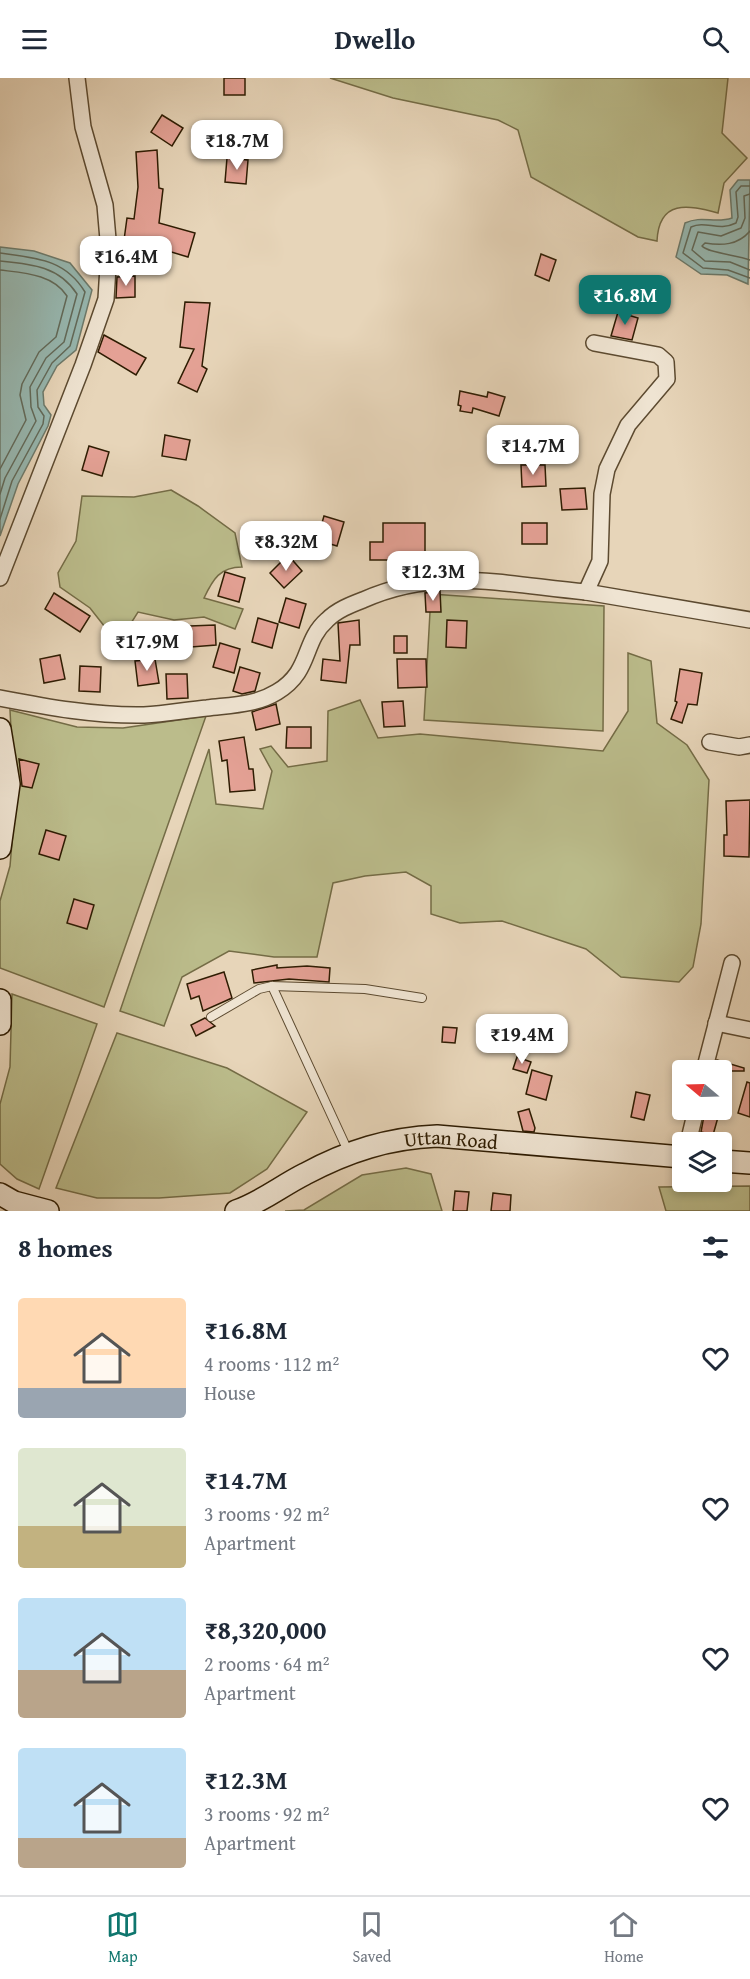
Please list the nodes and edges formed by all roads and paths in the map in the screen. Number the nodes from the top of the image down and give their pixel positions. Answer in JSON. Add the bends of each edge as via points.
{"nodes":[{"id":1,"x":77,"y":78,"type":"edge"},
{"id":2,"x":594,"y":343,"type":"dead end"},
{"id":3,"x":0,"y":578,"type":"edge"},
{"id":4,"x":586,"y":592,"type":"junction"},
{"id":5,"x":750,"y":620,"type":"edge"},
{"id":6,"x":0,"y":698,"type":"edge"},
{"id":7,"x":0,"y":729,"type":"edge"},
{"id":8,"x":710,"y":742,"type":"dead end"},
{"id":9,"x":750,"y":745,"type":"edge"},
{"id":10,"x":0,"y":848,"type":"edge"},
{"id":11,"x":732,"y":963,"type":"dead end"},
{"id":12,"x":272,"y":986,"type":"junction"},
{"id":13,"x":422,"y":998,"type":"dead end"},
{"id":14,"x":0,"y":1000,"type":"edge"},
{"id":15,"x":211,"y":1017,"type":"dead end"},
{"id":16,"x":716,"y":1023,"type":"junction"},
{"id":17,"x":0,"y":1024,"type":"edge"},
{"id":18,"x":750,"y":1030,"type":"edge"},
{"id":19,"x":707,"y":1060,"type":"edge"},
{"id":20,"x":349,"y":1154,"type":"junction"},
{"id":21,"x":672,"y":1156,"type":"edge"},
{"id":22,"x":732,"y":1162,"type":"edge"},
{"id":23,"x":750,"y":1163,"type":"edge"},
{"id":24,"x":0,"y":1194,"type":"edge"},
{"id":25,"x":48,"y":1211,"type":"edge"},
{"id":26,"x":236,"y":1211,"type":"edge"}],
"edges":[{"from":1,"to":3,"type":"street","via":[[82,128],[105,205],[109,251],[106,300]]},
{"from":2,"to":4,"type":"street","via":[[658,355],[669,369],[663,386],[628,425],[607,470],[602,494],[600,561]]},
{"from":4,"to":5,"type":"street"},
{"from":4,"to":6,"type":"street","via":[[437,579],[375,594],[326,620],[297,677],[276,693],[250,703],[134,715],[57,709]]},
{"from":7,"to":10,"type":"main road","via":[[9,784]]},
{"from":8,"to":9,"type":"street"},
{"from":11,"to":16,"type":"street"},
{"from":12,"to":13,"type":"lane","via":[[365,989]]},
{"from":12,"to":15,"type":"lane","via":[[259,989]]},
{"from":12,"to":20,"type":"lane"},
{"from":14,"to":17,"type":"main road"},
{"from":16,"to":18,"type":"street"},
{"from":16,"to":19,"type":"street"},
{"from":20,"to":21,"type":"main road","name":"Uttan Road","via":[[401,1138],[437,1136]]},
{"from":20,"to":26,"type":"main road","name":"Uttan Road"},
{"from":22,"to":23,"type":"main road"},
{"from":24,"to":25,"type":"main road"}]}
